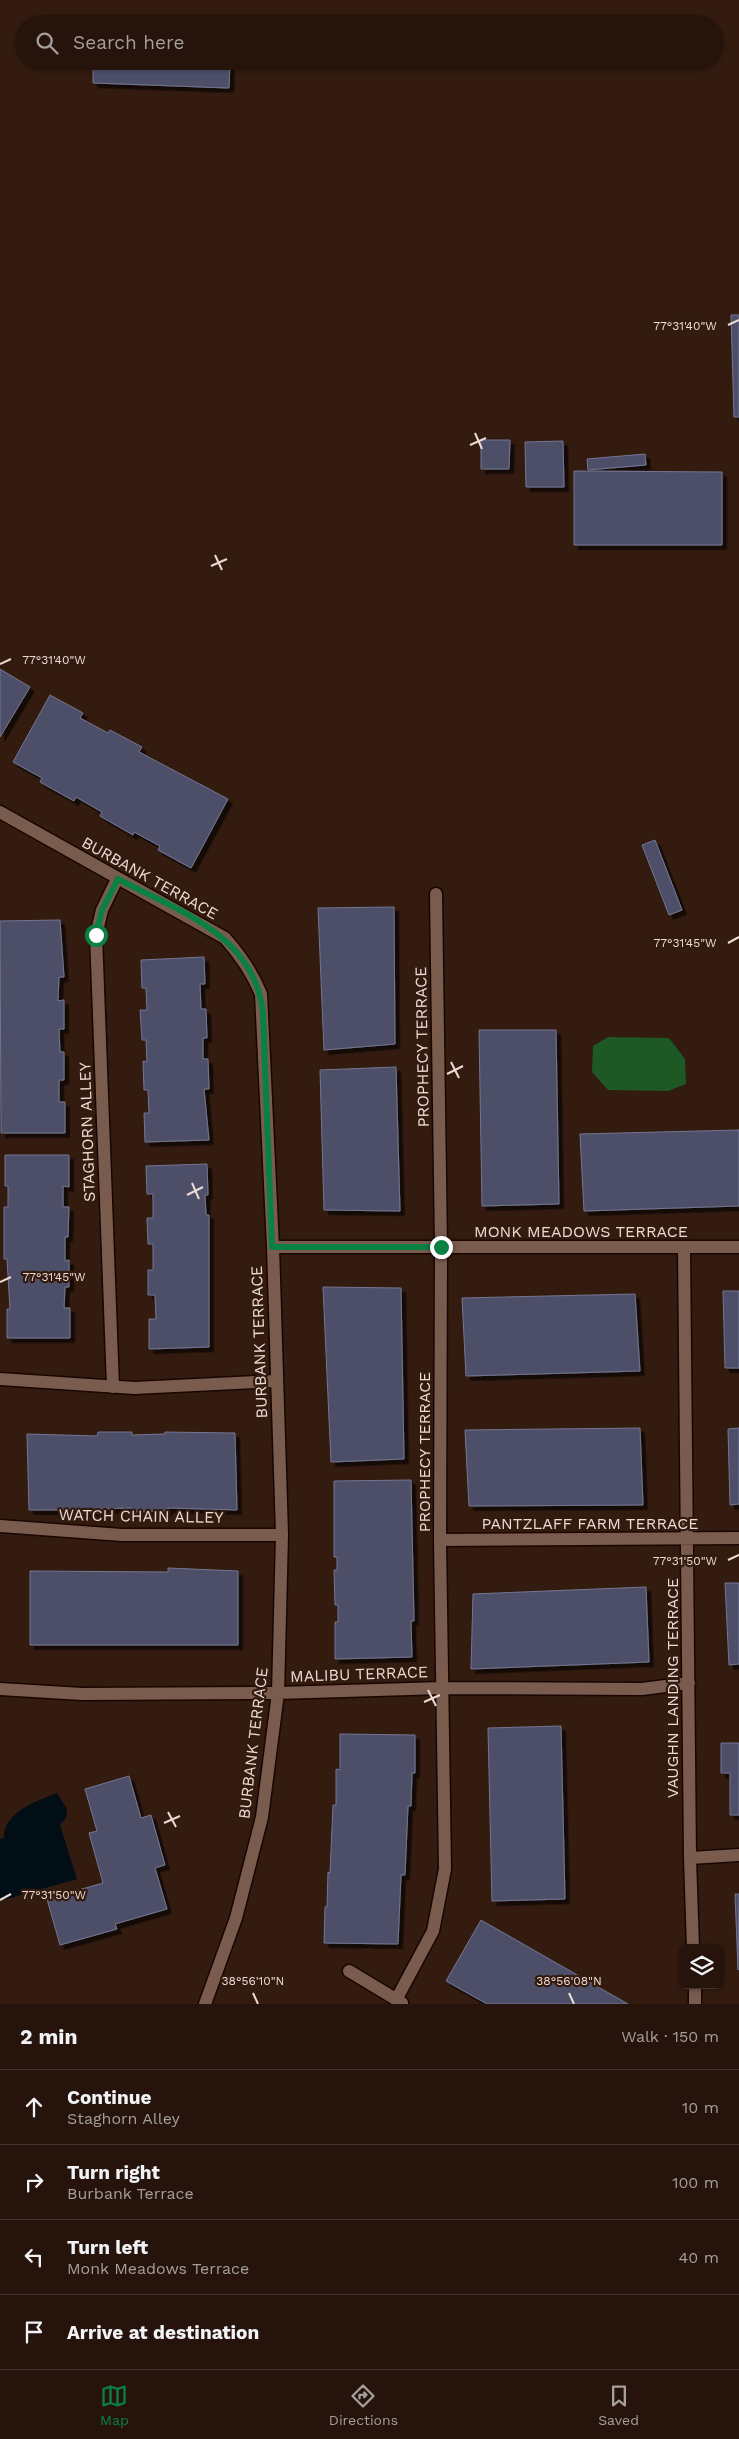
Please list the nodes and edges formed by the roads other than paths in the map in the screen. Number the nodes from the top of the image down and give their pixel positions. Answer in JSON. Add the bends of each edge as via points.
{"nodes":[{"id":1,"x":0,"y":812,"type":"edge"},
{"id":2,"x":118,"y":879,"type":"junction"},
{"id":3,"x":436,"y":894,"type":"dead end"},
{"id":4,"x":272,"y":1247,"type":"junction"},
{"id":5,"x":441,"y":1247,"type":"junction"},
{"id":6,"x":739,"y":1247,"type":"edge"},
{"id":7,"x":684,"y":1248,"type":"junction"},
{"id":8,"x":0,"y":1379,"type":"edge"},
{"id":9,"x":276,"y":1381,"type":"junction"},
{"id":10,"x":113,"y":1387,"type":"junction"},
{"id":11,"x":0,"y":1526,"type":"edge"},
{"id":12,"x":282,"y":1534,"type":"junction"},
{"id":13,"x":687,"y":1538,"type":"junction"},
{"id":14,"x":739,"y":1538,"type":"edge"},
{"id":15,"x":440,"y":1540,"type":"junction"},
{"id":16,"x":689,"y":1683,"type":"junction"},
{"id":17,"x":442,"y":1688,"type":"junction"},
{"id":18,"x":0,"y":1689,"type":"edge"},
{"id":19,"x":278,"y":1693,"type":"junction"},
{"id":20,"x":739,"y":1855,"type":"edge"},
{"id":21,"x":690,"y":1858,"type":"junction"},
{"id":22,"x":693,"y":1944,"type":"edge"},
{"id":23,"x":349,"y":1970,"type":"dead end"},
{"id":24,"x":695,"y":1989,"type":"edge"},
{"id":25,"x":400,"y":2002,"type":"edge"},
{"id":26,"x":205,"y":2004,"type":"edge"},
{"id":27,"x":695,"y":2004,"type":"edge"}],
"edges":[{"from":1,"to":2,"type":"street","name":"BURBANK TERRACE"},
{"from":2,"to":4,"type":"street","name":"BURBANK TERRACE","via":[[225,938],[253,974],[261,994],[263,1014]]},
{"from":2,"to":10,"type":"street","name":"STAGHORN ALLEY","via":[[102,910],[96,935]]},
{"from":3,"to":5,"type":"street","name":"PROPHECY TERRACE"},
{"from":4,"to":5,"type":"street","name":"MONK MEADOWS TERRACE"},
{"from":4,"to":9,"type":"street","name":"BURBANK TERRACE"},
{"from":5,"to":7,"type":"street","name":"MONK MEADOWS TERRACE"},
{"from":5,"to":15,"type":"street","name":"PROPHECY TERRACE"},
{"from":6,"to":7,"type":"street","name":"MONK MEADOWS TERRACE"},
{"from":7,"to":13,"type":"street","name":"VAUGHN LANDING TERRACE"},
{"from":8,"to":10,"type":"street"},
{"from":9,"to":10,"type":"street"},
{"from":9,"to":12,"type":"street","name":"BURBANK TERRACE"},
{"from":11,"to":12,"type":"street","name":"WATCH CHAIN ALLEY","via":[[122,1535]]},
{"from":12,"to":19,"type":"street","name":"BURBANK TERRACE"},
{"from":13,"to":14,"type":"street","name":"PANTZLAFF FARM TERRACE"},
{"from":13,"to":15,"type":"street","name":"PANTZLAFF FARM TERRACE"},
{"from":13,"to":16,"type":"street","name":"VAUGHN LANDING TERRACE"},
{"from":15,"to":17,"type":"street","name":"PROPHECY TERRACE"},
{"from":16,"to":17,"type":"street","name":"MALIBU TERRACE","via":[[642,1689]]},
{"from":16,"to":21,"type":"street","name":"VAUGHN LANDING TERRACE"},
{"from":17,"to":19,"type":"street","name":"MALIBU TERRACE"},
{"from":17,"to":25,"type":"street","name":"PROPHECY TERRACE","via":[[445,1869],[433,1931]]},
{"from":18,"to":19,"type":"street","name":"MALIBU TERRACE","via":[[82,1694]]},
{"from":19,"to":26,"type":"street","name":"BURBANK TERRACE","via":[[262,1817],[236,1918]]},
{"from":20,"to":21,"type":"street"},
{"from":21,"to":22,"type":"street","name":"VAUGHN LANDING TERRACE"},
{"from":23,"to":25,"type":"street"},
{"from":24,"to":27,"type":"street"}]}
